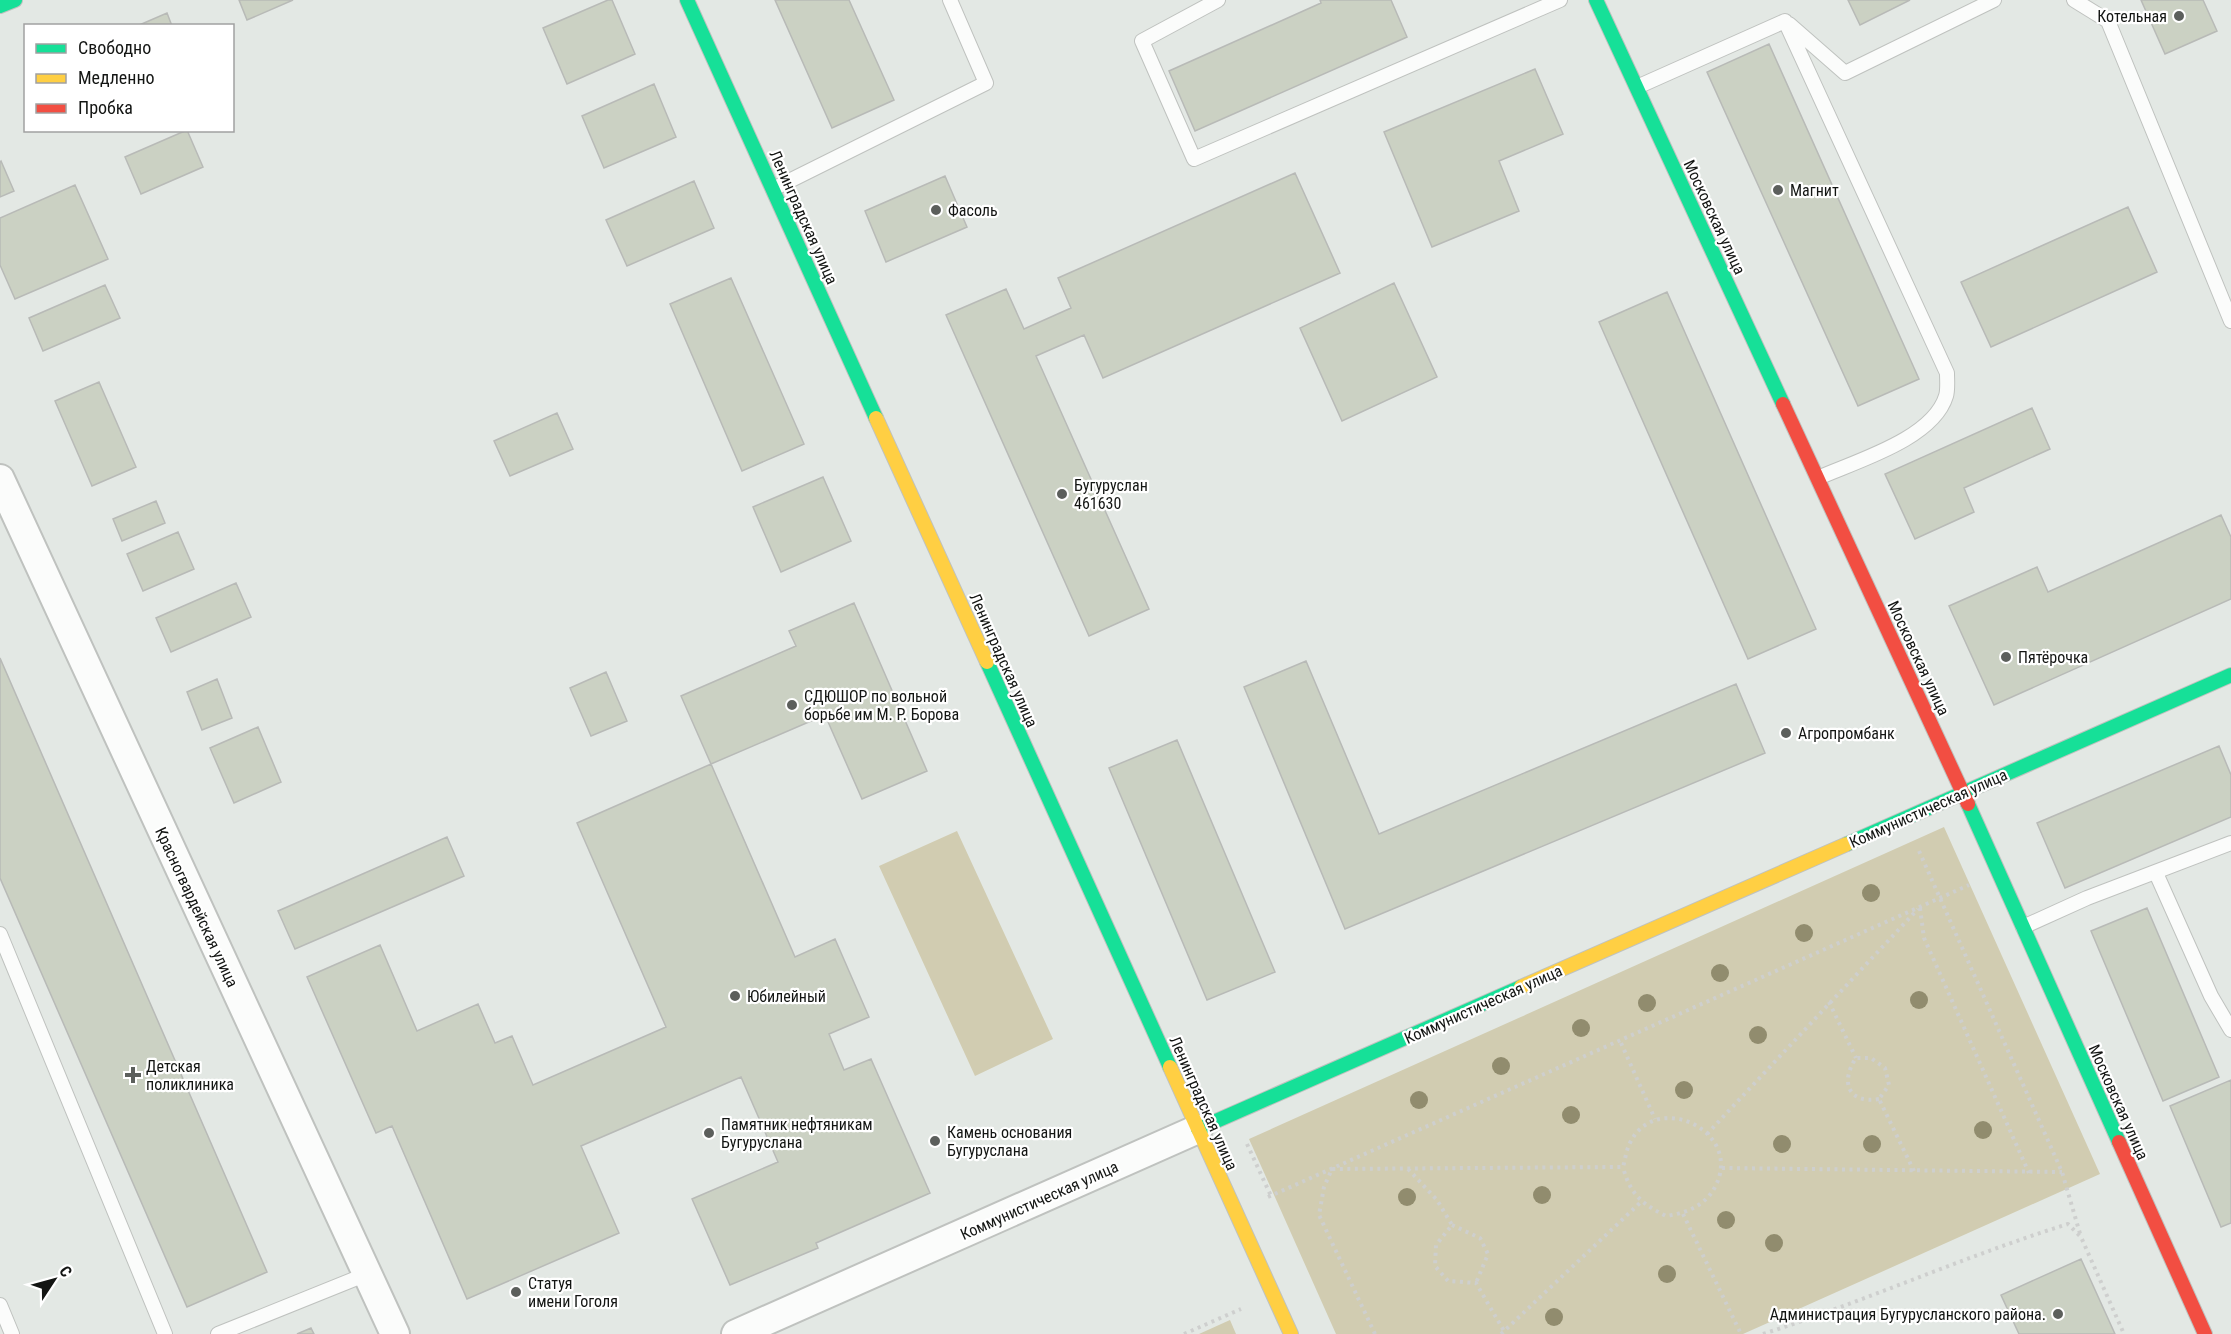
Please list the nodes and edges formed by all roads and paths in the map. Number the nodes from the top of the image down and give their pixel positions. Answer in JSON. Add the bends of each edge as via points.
{"nodes":[{"id":1,"x":15,"y":0,"type":"edge"},
{"id":2,"x":687,"y":0,"type":"edge"},
{"id":3,"x":950,"y":0,"type":"edge"},
{"id":4,"x":1218,"y":0,"type":"edge"},
{"id":5,"x":1560,"y":0,"type":"edge"},
{"id":6,"x":1596,"y":0,"type":"edge"},
{"id":7,"x":1994,"y":0,"type":"edge"},
{"id":8,"x":2074,"y":0,"type":"edge"},
{"id":9,"x":0,"y":6,"type":"edge"},
{"id":10,"x":1785,"y":21,"type":"junction"},
{"id":11,"x":1636,"y":87,"type":"junction"},
{"id":12,"x":773,"y":189,"type":"junction"},
{"id":13,"x":2231,"y":321,"type":"edge"},
{"id":14,"x":1818,"y":478,"type":"junction"},
{"id":15,"x":0,"y":479,"type":"edge"},
{"id":16,"x":2231,"y":675,"type":"edge"},
{"id":17,"x":1963,"y":792,"type":"junction"},
{"id":18,"x":2231,"y":843,"type":"edge"},
{"id":19,"x":1999,"y":872,"type":"junction"},
{"id":20,"x":2156,"y":873,"type":"junction"},
{"id":21,"x":1939,"y":898,"type":"junction"},
{"id":22,"x":1919,"y":907,"type":"junction"},
{"id":23,"x":2023,"y":927,"type":"junction"},
{"id":24,"x":0,"y":934,"type":"edge"},
{"id":25,"x":1829,"y":1002,"type":"junction"},
{"id":26,"x":2231,"y":1030,"type":"edge"},
{"id":27,"x":1621,"y":1042,"type":"junction"},
{"id":28,"x":1856,"y":1058,"type":"junction"},
{"id":29,"x":1879,"y":1099,"type":"junction"},
{"id":30,"x":1655,"y":1119,"type":"junction"},
{"id":31,"x":1198,"y":1130,"type":"junction"},
{"id":32,"x":1707,"y":1134,"type":"junction"},
{"id":33,"x":1623,"y":1167,"type":"junction"},
{"id":34,"x":1408,"y":1168,"type":"junction"},
{"id":35,"x":1722,"y":1168,"type":"junction"},
{"id":36,"x":1332,"y":1169,"type":"junction"},
{"id":37,"x":1914,"y":1171,"type":"junction"},
{"id":38,"x":2062,"y":1172,"type":"junction"},
{"id":39,"x":2029,"y":1173,"type":"junction"},
{"id":40,"x":1642,"y":1201,"type":"junction"},
{"id":41,"x":1235,"y":1212,"type":"junction"},
{"id":42,"x":1683,"y":1214,"type":"junction"},
{"id":43,"x":1452,"y":1225,"type":"junction"},
{"id":44,"x":2081,"y":1237,"type":"junction"},
{"id":45,"x":367,"y":1274,"type":"junction"},
{"id":46,"x":1476,"y":1283,"type":"junction"},
{"id":47,"x":0,"y":1305,"type":"edge"},
{"id":48,"x":1245,"y":1317,"type":"dead end"},
{"id":49,"x":1502,"y":1333,"type":"edge"},
{"id":50,"x":12,"y":1334,"type":"edge"},
{"id":51,"x":165,"y":1334,"type":"edge"},
{"id":52,"x":218,"y":1334,"type":"edge"},
{"id":53,"x":395,"y":1334,"type":"edge"},
{"id":54,"x":736,"y":1334,"type":"edge"},
{"id":55,"x":1184,"y":1334,"type":"edge"},
{"id":56,"x":1291,"y":1334,"type":"edge"},
{"id":57,"x":1375,"y":1334,"type":"edge"},
{"id":58,"x":1741,"y":1334,"type":"edge"},
{"id":59,"x":1763,"y":1334,"type":"edge"},
{"id":60,"x":2124,"y":1334,"type":"edge"},
{"id":61,"x":2205,"y":1334,"type":"edge"}],
"edges":[{"from":1,"to":9,"type":"street"},
{"from":2,"to":12,"type":"street","name":"Ленинградская улица"},
{"from":3,"to":12,"type":"lane","via":[[986,83]]},
{"from":4,"to":5,"type":"lane","via":[[1142,41],[1194,159]]},
{"from":6,"to":11,"type":"street","name":"Московская улица"},
{"from":7,"to":10,"type":"lane","via":[[1845,73]]},
{"from":8,"to":13,"type":"lane","via":[[2108,21]]},
{"from":10,"to":11,"type":"lane"},
{"from":10,"to":14,"type":"lane","via":[[1947,373],[1947,395],[1919,432]]},
{"from":11,"to":14,"type":"street","name":"Московская улица"},
{"from":12,"to":31,"type":"street","name":"Ленинградская улица"},
{"from":14,"to":17,"type":"street","name":"Московская улица"},
{"from":15,"to":45,"type":"street","name":"Красногвардейская улица","via":[[13,520]]},
{"from":16,"to":17,"type":"street","name":"Коммунистическая улица"},
{"from":17,"to":19,"type":"street","name":"Московская улица"},
{"from":17,"to":31,"type":"street","name":"Коммунистическая улица"},
{"from":18,"to":20,"type":"lane"},
{"from":19,"to":21,"type":"path"},
{"from":19,"to":23,"type":"street","name":"Московская улица"},
{"from":20,"to":23,"type":"lane"},
{"from":20,"to":26,"type":"lane","via":[[2211,996]]},
{"from":21,"to":22,"type":"path"},
{"from":21,"to":38,"type":"path"},
{"from":22,"to":25,"type":"path"},
{"from":22,"to":27,"type":"path"},
{"from":22,"to":39,"type":"path","via":[[1924,938]]},
{"from":23,"to":61,"type":"street","name":"Московская улица"},
{"from":24,"to":51,"type":"lane"},
{"from":25,"to":28,"type":"path"},
{"from":25,"to":32,"type":"path"},
{"from":27,"to":30,"type":"path"},
{"from":27,"to":36,"type":"path"},
{"from":28,"to":29,"type":"path","via":[[1871,1058],[1885,1068],[1889,1085]]},
{"from":28,"to":29,"type":"path","via":[[1847,1082],[1853,1095],[1864,1101]]},
{"from":29,"to":37,"type":"path"},
{"from":30,"to":32,"type":"path","via":[[1698,1124]]},
{"from":30,"to":33,"type":"path","via":[[1629,1144]]},
{"from":31,"to":41,"type":"street","name":"Ленинградская улица"},
{"from":31,"to":54,"type":"street","name":"Коммунистическая улица"},
{"from":32,"to":35,"type":"path","via":[[1717,1148]]},
{"from":33,"to":34,"type":"path"},
{"from":33,"to":40,"type":"path","via":[[1628,1187]]},
{"from":34,"to":36,"type":"path"},
{"from":34,"to":43,"type":"path","via":[[1437,1200]]},
{"from":35,"to":37,"type":"path"},
{"from":35,"to":42,"type":"path","via":[[1712,1193]]},
{"from":36,"to":41,"type":"path"},
{"from":36,"to":57,"type":"path","via":[[1319,1215]]},
{"from":37,"to":39,"type":"path"},
{"from":38,"to":39,"type":"path"},
{"from":38,"to":44,"type":"path"},
{"from":40,"to":42,"type":"path","via":[[1666,1216]]},
{"from":40,"to":49,"type":"path"},
{"from":41,"to":56,"type":"street","name":"Ленинградская улица"},
{"from":42,"to":58,"type":"path"},
{"from":43,"to":46,"type":"path","via":[[1480,1238],[1488,1254]]},
{"from":43,"to":46,"type":"path","via":[[1436,1245],[1435,1266],[1448,1281]]},
{"from":44,"to":59,"type":"path","via":[[2068,1224],[1992,1248]]},
{"from":44,"to":60,"type":"path"},
{"from":45,"to":52,"type":"lane"},
{"from":45,"to":53,"type":"street","name":"Красногвардейская улица"},
{"from":46,"to":49,"type":"path"},
{"from":47,"to":50,"type":"lane"},
{"from":48,"to":55,"type":"path","via":[[1241,1309]]}]}
